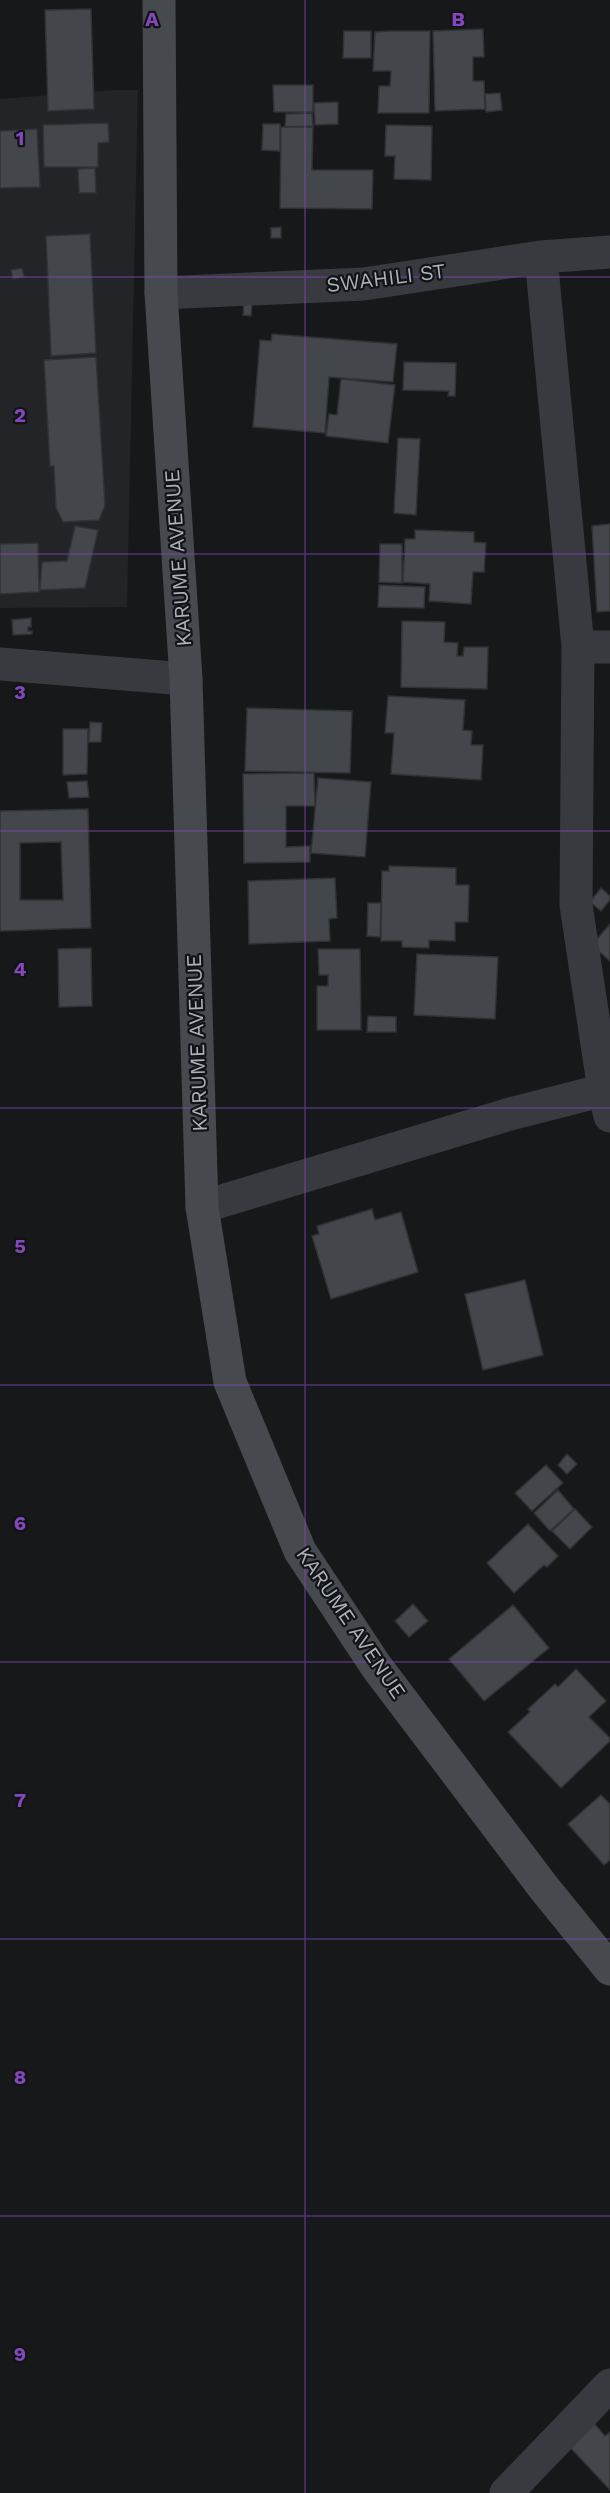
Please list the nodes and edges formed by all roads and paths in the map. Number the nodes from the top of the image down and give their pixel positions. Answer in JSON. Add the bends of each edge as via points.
{"nodes":[{"id":1,"x":159,"y":0,"type":"edge"},
{"id":2,"x":610,"y":252,"type":"edge"},
{"id":3,"x":541,"y":257,"type":"junction"},
{"id":4,"x":161,"y":293,"type":"junction"},
{"id":5,"x":594,"y":647,"type":"edge"},
{"id":6,"x":0,"y":664,"type":"edge"},
{"id":7,"x":186,"y":679,"type":"junction"},
{"id":8,"x":607,"y":1103,"type":"edge"},
{"id":9,"x":202,"y":1207,"type":"junction"},
{"id":10,"x":610,"y":1969,"type":"edge"},
{"id":11,"x":610,"y":2385,"type":"edge"},
{"id":12,"x":506,"y":2493,"type":"edge"}],
"edges":[{"from":1,"to":4,"type":"main road","name":"KARUME AVENUE"},
{"from":2,"to":3,"type":"street","name":"SWAHILI ST"},
{"from":3,"to":4,"type":"street","name":"SWAHILI ST","via":[[364,284]]},
{"from":3,"to":5,"type":"street"},
{"from":4,"to":7,"type":"main road","name":"KARUME AVENUE"},
{"from":5,"to":8,"type":"street","via":[[576,905]]},
{"from":6,"to":7,"type":"street"},
{"from":7,"to":9,"type":"main road","name":"KARUME AVENUE"},
{"from":8,"to":9,"type":"street","via":[[510,1114]]},
{"from":9,"to":10,"type":"main road","name":"KARUME AVENUE","via":[[230,1382],[300,1551],[376,1666]]},
{"from":11,"to":12,"type":"street"}]}
